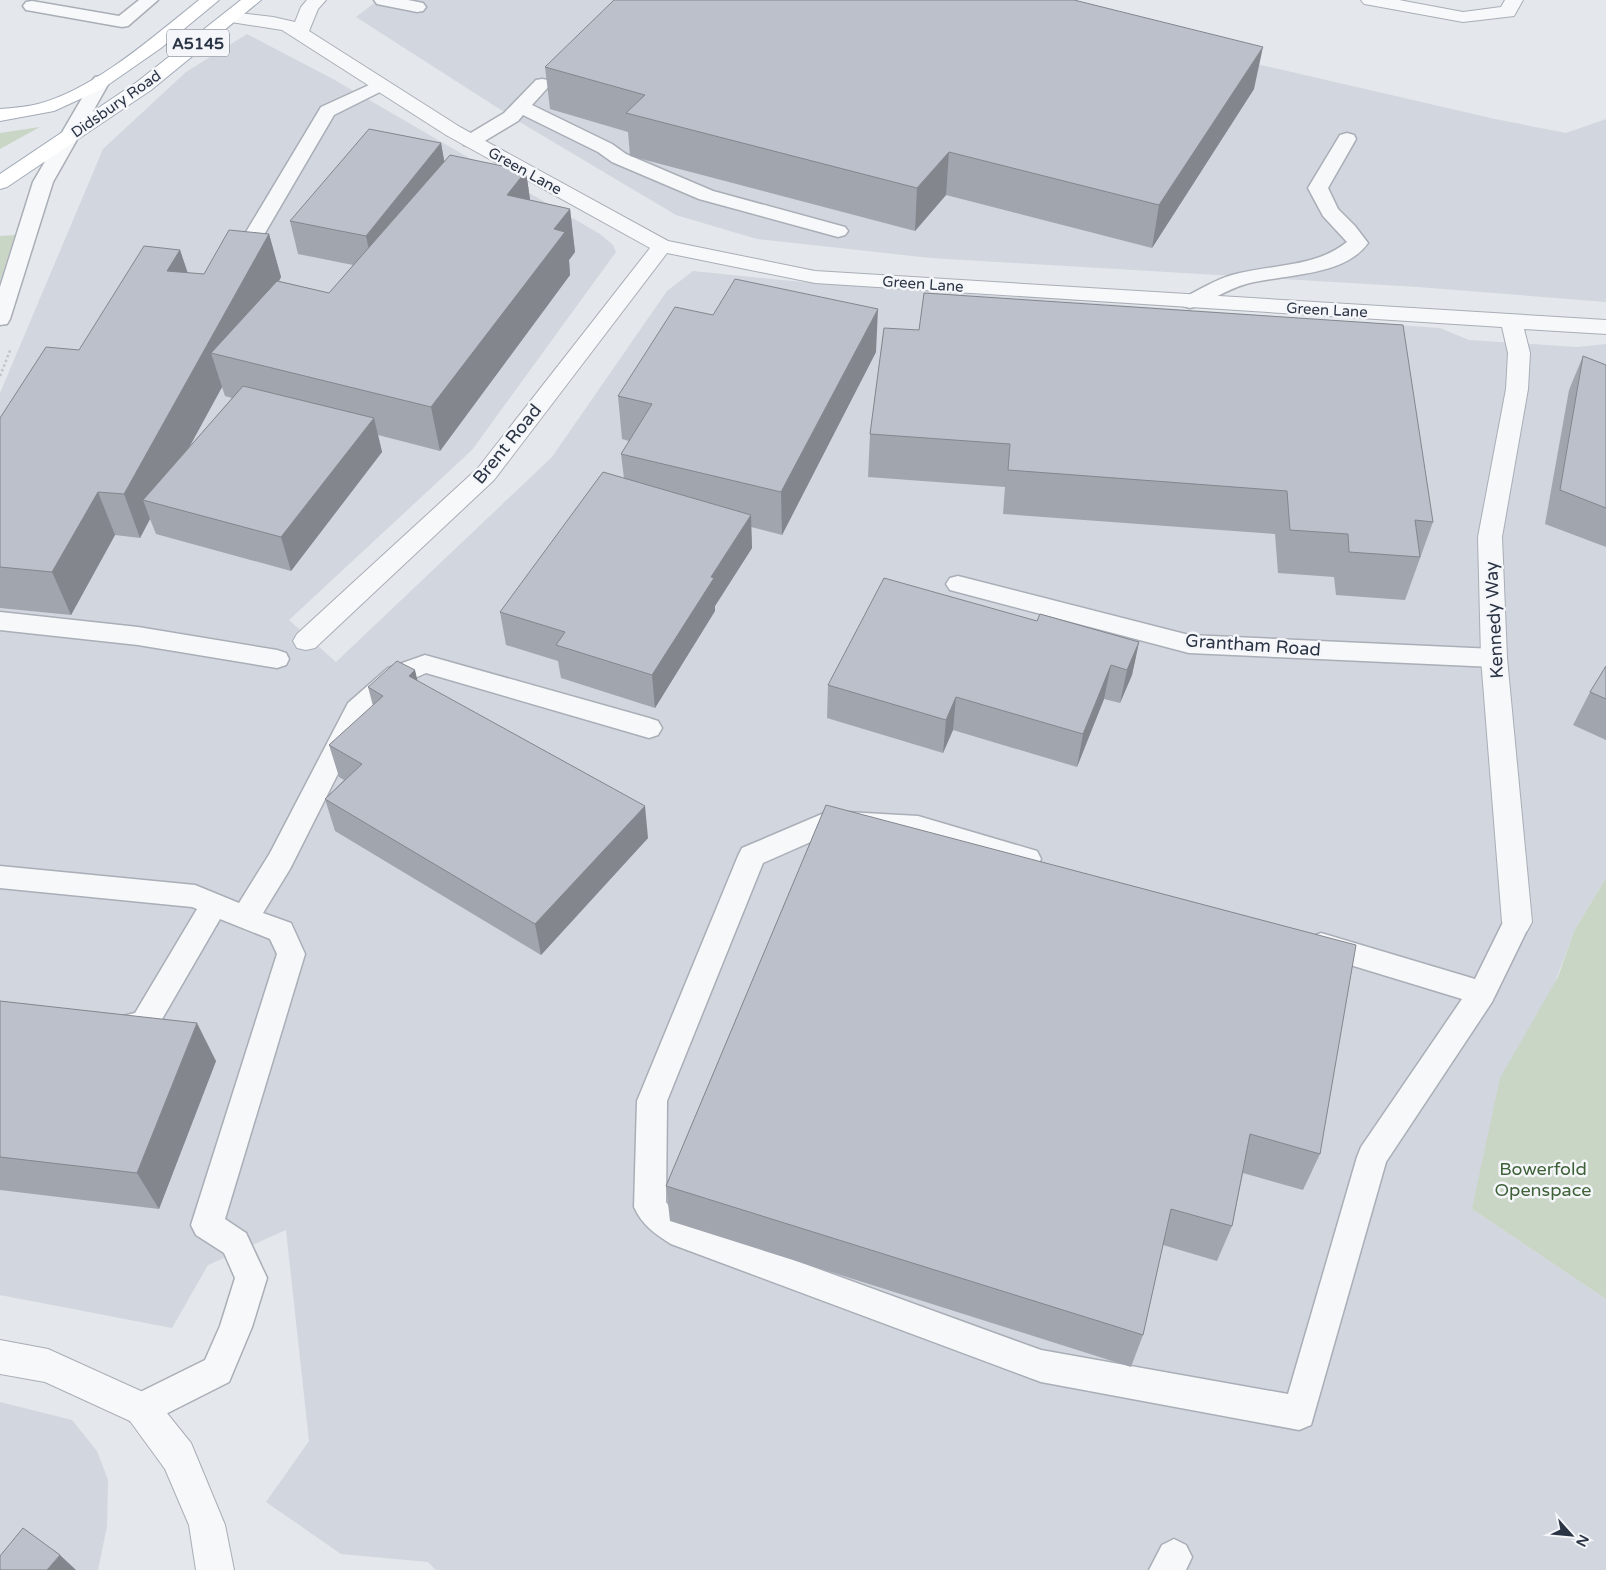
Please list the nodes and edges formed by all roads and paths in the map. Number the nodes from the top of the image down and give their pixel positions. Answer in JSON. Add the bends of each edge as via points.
{"nodes":[{"id":1,"x":149,"y":0,"type":"edge"},
{"id":2,"x":210,"y":0,"type":"edge"},
{"id":3,"x":252,"y":0,"type":"edge"},
{"id":4,"x":318,"y":0,"type":"edge"},
{"id":5,"x":383,"y":0,"type":"edge"},
{"id":6,"x":1370,"y":0,"type":"edge"},
{"id":7,"x":1514,"y":0,"type":"edge"},
{"id":8,"x":32,"y":6,"type":"dead end"},
{"id":9,"x":417,"y":7,"type":"dead end"},
{"id":10,"x":231,"y":17,"type":"junction"},
{"id":11,"x":299,"y":33,"type":"junction"},
{"id":12,"x":101,"y":81,"type":"junction"},
{"id":13,"x":542,"y":84,"type":"dead end"},
{"id":14,"x":380,"y":85,"type":"junction"},
{"id":15,"x":521,"y":107,"type":"junction"},
{"id":16,"x":0,"y":115,"type":"edge"},
{"id":17,"x":66,"y":139,"type":"junction"},
{"id":18,"x":1347,"y":139,"type":"dead end"},
{"id":19,"x":471,"y":141,"type":"junction"},
{"id":20,"x":0,"y":183,"type":"edge"},
{"id":21,"x":838,"y":231,"type":"dead end"},
{"id":22,"x":662,"y":246,"type":"junction"},
{"id":23,"x":229,"y":278,"type":"edge"},
{"id":24,"x":1190,"y":302,"type":"junction"},
{"id":25,"x":0,"y":319,"type":"edge"},
{"id":26,"x":1511,"y":320,"type":"junction"},
{"id":27,"x":1606,"y":327,"type":"edge"},
{"id":28,"x":11,"y":348,"type":"dead end"},
{"id":29,"x":0,"y":376,"type":"edge"},
{"id":30,"x":958,"y":584,"type":"dead end"},
{"id":31,"x":0,"y":621,"type":"edge"},
{"id":32,"x":306,"y":641,"type":"dead end"},
{"id":33,"x":1494,"y":658,"type":"junction"},
{"id":34,"x":277,"y":659,"type":"dead end"},
{"id":35,"x":649,"y":728,"type":"dead end"},
{"id":36,"x":1052,"y":866,"type":"edge"},
{"id":37,"x":0,"y":878,"type":"edge"},
{"id":38,"x":214,"y":904,"type":"junction"},
{"id":39,"x":245,"y":918,"type":"junction"},
{"id":40,"x":1517,"y":922,"type":"joint"},
{"id":41,"x":1291,"y":937,"type":"edge"},
{"id":42,"x":1482,"y":993,"type":"junction"},
{"id":43,"x":92,"y":1033,"type":"edge"},
{"id":44,"x":0,"y":1357,"type":"edge"},
{"id":45,"x":142,"y":1409,"type":"junction"},
{"id":46,"x":215,"y":1570,"type":"edge"}],
"edges":[{"from":1,"to":8,"type":"lane","via":[[122,22]]},
{"from":2,"to":12,"type":"main road","name":"Didsbury Road","number":"A5145"},
{"from":3,"to":10,"type":"main road","name":"Didsbury Road","number":"A5145"},
{"from":4,"to":11,"type":"street","via":[[310,7]]},
{"from":5,"to":9,"type":"lane"},
{"from":6,"to":7,"type":"street","via":[[1463,17],[1508,12]]},
{"from":10,"to":11,"type":"street","name":"Green Lane","via":[[273,22]]},
{"from":10,"to":17,"type":"main road","name":"Didsbury Road","number":"A5145","via":[[144,86]]},
{"from":11,"to":14,"type":"street","name":"Green Lane"},
{"from":12,"to":16,"type":"main road","name":"Didsbury Road","number":"A5145","via":[[52,106]]},
{"from":12,"to":17,"type":"lane"},
{"from":13,"to":15,"type":"lane"},
{"from":14,"to":19,"type":"street","name":"Green Lane"},
{"from":14,"to":23,"type":"lane","via":[[327,111]]},
{"from":15,"to":19,"type":"lane","via":[[511,117]]},
{"from":15,"to":21,"type":"lane","via":[[620,158],[706,196]]},
{"from":17,"to":20,"type":"main road","name":"Didsbury Road","number":"A5145"},
{"from":17,"to":25,"type":"lane","via":[[43,182]]},
{"from":18,"to":24,"type":"lane","via":[[1318,188],[1330,212],[1358,243],[1347,254],[1316,264],[1244,278]]},
{"from":19,"to":22,"type":"street","name":"Green Lane"},
{"from":22,"to":24,"type":"street","name":"Green Lane","via":[[814,277]]},
{"from":22,"to":32,"type":"street","name":"Brent Road","via":[[486,474]]},
{"from":24,"to":26,"type":"street","name":"Green Lane"},
{"from":26,"to":27,"type":"street","name":"Green Lane"},
{"from":26,"to":33,"type":"street","name":"Kennedy Way","via":[[1519,353],[1517,390],[1490,537]]},
{"from":28,"to":29,"type":"path"},
{"from":30,"to":33,"type":"lane","name":"Grantham Road","via":[[1189,644]]},
{"from":31,"to":34,"type":"lane","via":[[138,636]]},
{"from":33,"to":40,"type":"street","name":"Kennedy Way"},
{"from":35,"to":39,"type":"lane","via":[[426,664],[397,676],[356,710],[280,861]]},
{"from":36,"to":42,"type":"lane","via":[[918,827],[829,822],[752,856],[652,1101],[650,1207],[661,1220],[682,1234],[1041,1366],[1299,1413],[1372,1157]]},
{"from":37,"to":38,"type":"lane","via":[[195,896]]},
{"from":38,"to":39,"type":"lane"},
{"from":38,"to":43,"type":"lane","via":[[144,1024]]},
{"from":39,"to":45,"type":"lane","via":[[282,931],[291,954],[207,1225],[235,1243],[251,1278],[236,1327],[217,1371]]},
{"from":40,"to":42,"type":"lane"},
{"from":41,"to":42,"type":"lane"},
{"from":44,"to":45,"type":"street","via":[[48,1366]]},
{"from":45,"to":46,"type":"street","via":[[178,1456],[207,1525]]}]}
